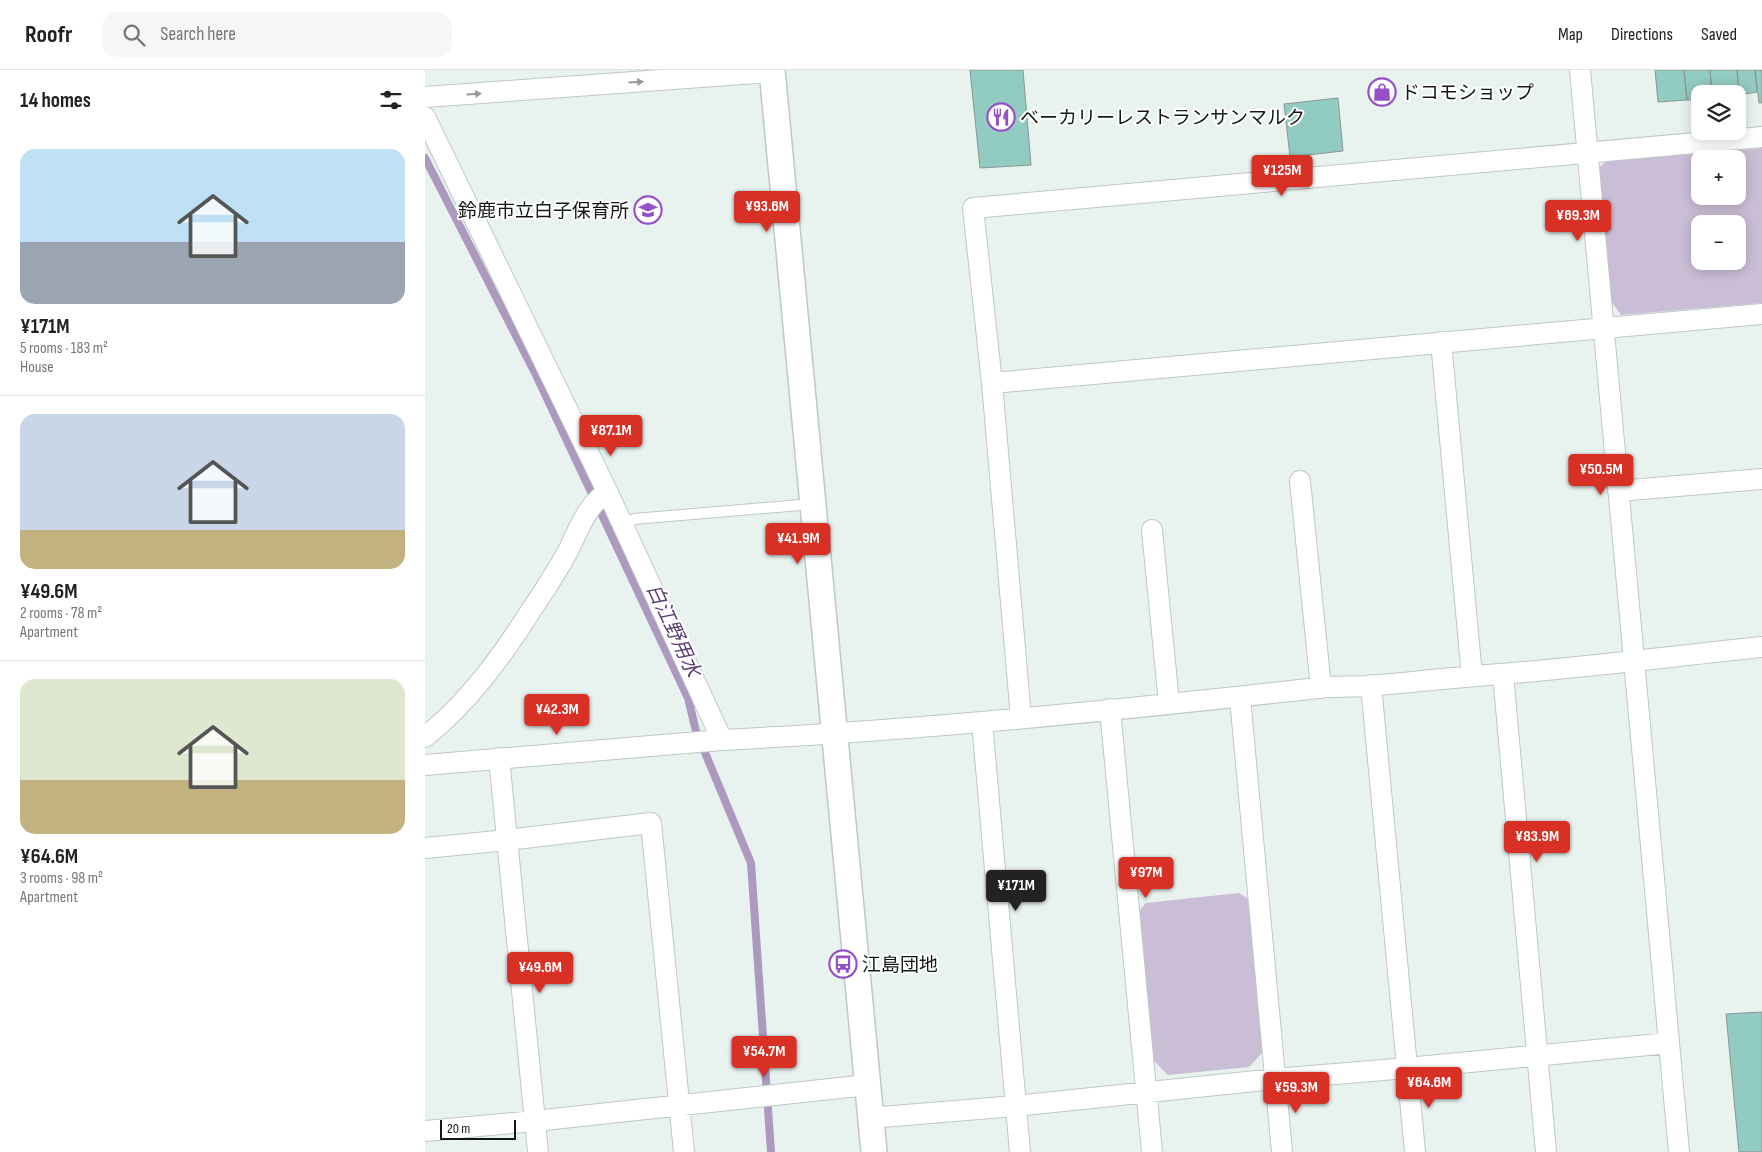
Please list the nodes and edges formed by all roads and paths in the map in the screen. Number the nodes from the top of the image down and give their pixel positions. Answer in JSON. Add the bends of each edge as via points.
{"nodes":[{"id":1,"x":1580,"y":70,"type":"edge"},
{"id":2,"x":772,"y":71,"type":"edge"},
{"id":3,"x":425,"y":97,"type":"edge"},
{"id":4,"x":425,"y":117,"type":"edge"},
{"id":5,"x":1762,"y":137,"type":"edge"},
{"id":6,"x":1589,"y":152,"type":"junction"},
{"id":7,"x":1762,"y":314,"type":"edge"},
{"id":8,"x":1603,"y":328,"type":"junction"},
{"id":9,"x":1441,"y":342,"type":"junction"},
{"id":10,"x":992,"y":382,"type":"junction"},
{"id":11,"x":1762,"y":479,"type":"edge"},
{"id":12,"x":1301,"y":481,"type":"dead end"},
{"id":13,"x":1618,"y":491,"type":"junction"},
{"id":14,"x":605,"y":494,"type":"junction"},
{"id":15,"x":812,"y":504,"type":"junction"},
{"id":16,"x":623,"y":525,"type":"junction"},
{"id":17,"x":1152,"y":530,"type":"dead end"},
{"id":18,"x":1762,"y":647,"type":"edge"},
{"id":19,"x":1634,"y":660,"type":"junction"},
{"id":20,"x":1503,"y":674,"type":"junction"},
{"id":21,"x":1472,"y":676,"type":"junction"},
{"id":22,"x":1371,"y":686,"type":"junction"},
{"id":23,"x":1321,"y":688,"type":"junction"},
{"id":24,"x":1240,"y":698,"type":"junction"},
{"id":25,"x":1169,"y":703,"type":"junction"},
{"id":26,"x":1110,"y":710,"type":"junction"},
{"id":27,"x":1021,"y":718,"type":"junction"},
{"id":28,"x":982,"y":722,"type":"junction"},
{"id":29,"x":834,"y":734,"type":"junction"},
{"id":30,"x":425,"y":738,"type":"edge"},
{"id":31,"x":708,"y":741,"type":"junction"},
{"id":32,"x":499,"y":758,"type":"junction"},
{"id":33,"x":432,"y":764,"type":"edge"},
{"id":34,"x":507,"y":840,"type":"junction"},
{"id":35,"x":425,"y":848,"type":"edge"},
{"id":36,"x":1669,"y":1043,"type":"junction"},
{"id":37,"x":1537,"y":1055,"type":"junction"},
{"id":38,"x":1407,"y":1068,"type":"junction"},
{"id":39,"x":1275,"y":1078,"type":"junction"},
{"id":40,"x":867,"y":1085,"type":"junction"},
{"id":41,"x":1146,"y":1091,"type":"junction"},
{"id":42,"x":679,"y":1105,"type":"junction"},
{"id":43,"x":1015,"y":1106,"type":"junction"},
{"id":44,"x":870,"y":1118,"type":"junction"},
{"id":45,"x":535,"y":1121,"type":"junction"},
{"id":46,"x":425,"y":1131,"type":"edge"},
{"id":47,"x":539,"y":1152,"type":"edge"},
{"id":48,"x":684,"y":1152,"type":"edge"},
{"id":49,"x":873,"y":1152,"type":"edge"},
{"id":50,"x":1019,"y":1152,"type":"edge"},
{"id":51,"x":1152,"y":1152,"type":"edge"},
{"id":52,"x":1282,"y":1152,"type":"edge"},
{"id":53,"x":1415,"y":1152,"type":"edge"},
{"id":54,"x":1546,"y":1152,"type":"edge"},
{"id":55,"x":1679,"y":1152,"type":"edge"}],
"edges":[{"from":1,"to":6,"type":"street"},
{"from":3,"to":2,"type":"street","one_way":true},
{"from":2,"to":15,"type":"street"},
{"from":4,"to":14,"type":"street"},
{"from":5,"to":6,"type":"street"},
{"from":6,"to":8,"type":"street"},
{"from":6,"to":10,"type":"street","via":[[973,208]]},
{"from":7,"to":8,"type":"street"},
{"from":8,"to":9,"type":"street"},
{"from":8,"to":13,"type":"street"},
{"from":9,"to":10,"type":"street"},
{"from":9,"to":21,"type":"street"},
{"from":10,"to":27,"type":"street"},
{"from":11,"to":13,"type":"street"},
{"from":12,"to":23,"type":"street"},
{"from":13,"to":19,"type":"street"},
{"from":14,"to":16,"type":"street"},
{"from":14,"to":30,"type":"street","via":[[589,511],[560,566],[504,653],[445,721]]},
{"from":15,"to":16,"type":"lane","via":[[634,519]]},
{"from":15,"to":29,"type":"street"},
{"from":16,"to":31,"type":"street"},
{"from":17,"to":25,"type":"street"},
{"from":18,"to":19,"type":"street"},
{"from":19,"to":20,"type":"street"},
{"from":19,"to":36,"type":"street"},
{"from":20,"to":21,"type":"street"},
{"from":20,"to":37,"type":"street"},
{"from":21,"to":22,"type":"street"},
{"from":22,"to":23,"type":"street"},
{"from":22,"to":38,"type":"street"},
{"from":23,"to":24,"type":"street"},
{"from":24,"to":25,"type":"street"},
{"from":24,"to":39,"type":"street"},
{"from":25,"to":26,"type":"street"},
{"from":26,"to":27,"type":"street"},
{"from":26,"to":41,"type":"street"},
{"from":27,"to":28,"type":"street"},
{"from":28,"to":29,"type":"street"},
{"from":28,"to":43,"type":"street"},
{"from":29,"to":31,"type":"street"},
{"from":29,"to":40,"type":"street"},
{"from":30,"to":33,"type":"street"},
{"from":31,"to":32,"type":"street"},
{"from":32,"to":33,"type":"street"},
{"from":32,"to":34,"type":"street"},
{"from":34,"to":35,"type":"street"},
{"from":34,"to":42,"type":"street","via":[[651,823]]},
{"from":34,"to":45,"type":"street"},
{"from":36,"to":37,"type":"street"},
{"from":36,"to":55,"type":"street"},
{"from":37,"to":38,"type":"street"},
{"from":37,"to":54,"type":"street"},
{"from":38,"to":39,"type":"street"},
{"from":38,"to":53,"type":"street"},
{"from":39,"to":41,"type":"street"},
{"from":39,"to":52,"type":"street"},
{"from":40,"to":42,"type":"street"},
{"from":40,"to":44,"type":"street"},
{"from":41,"to":43,"type":"street"},
{"from":41,"to":51,"type":"street"},
{"from":42,"to":45,"type":"street"},
{"from":42,"to":48,"type":"street"},
{"from":43,"to":44,"type":"street"},
{"from":43,"to":50,"type":"street"},
{"from":44,"to":49,"type":"street"},
{"from":45,"to":46,"type":"street"},
{"from":45,"to":47,"type":"street"}]}
